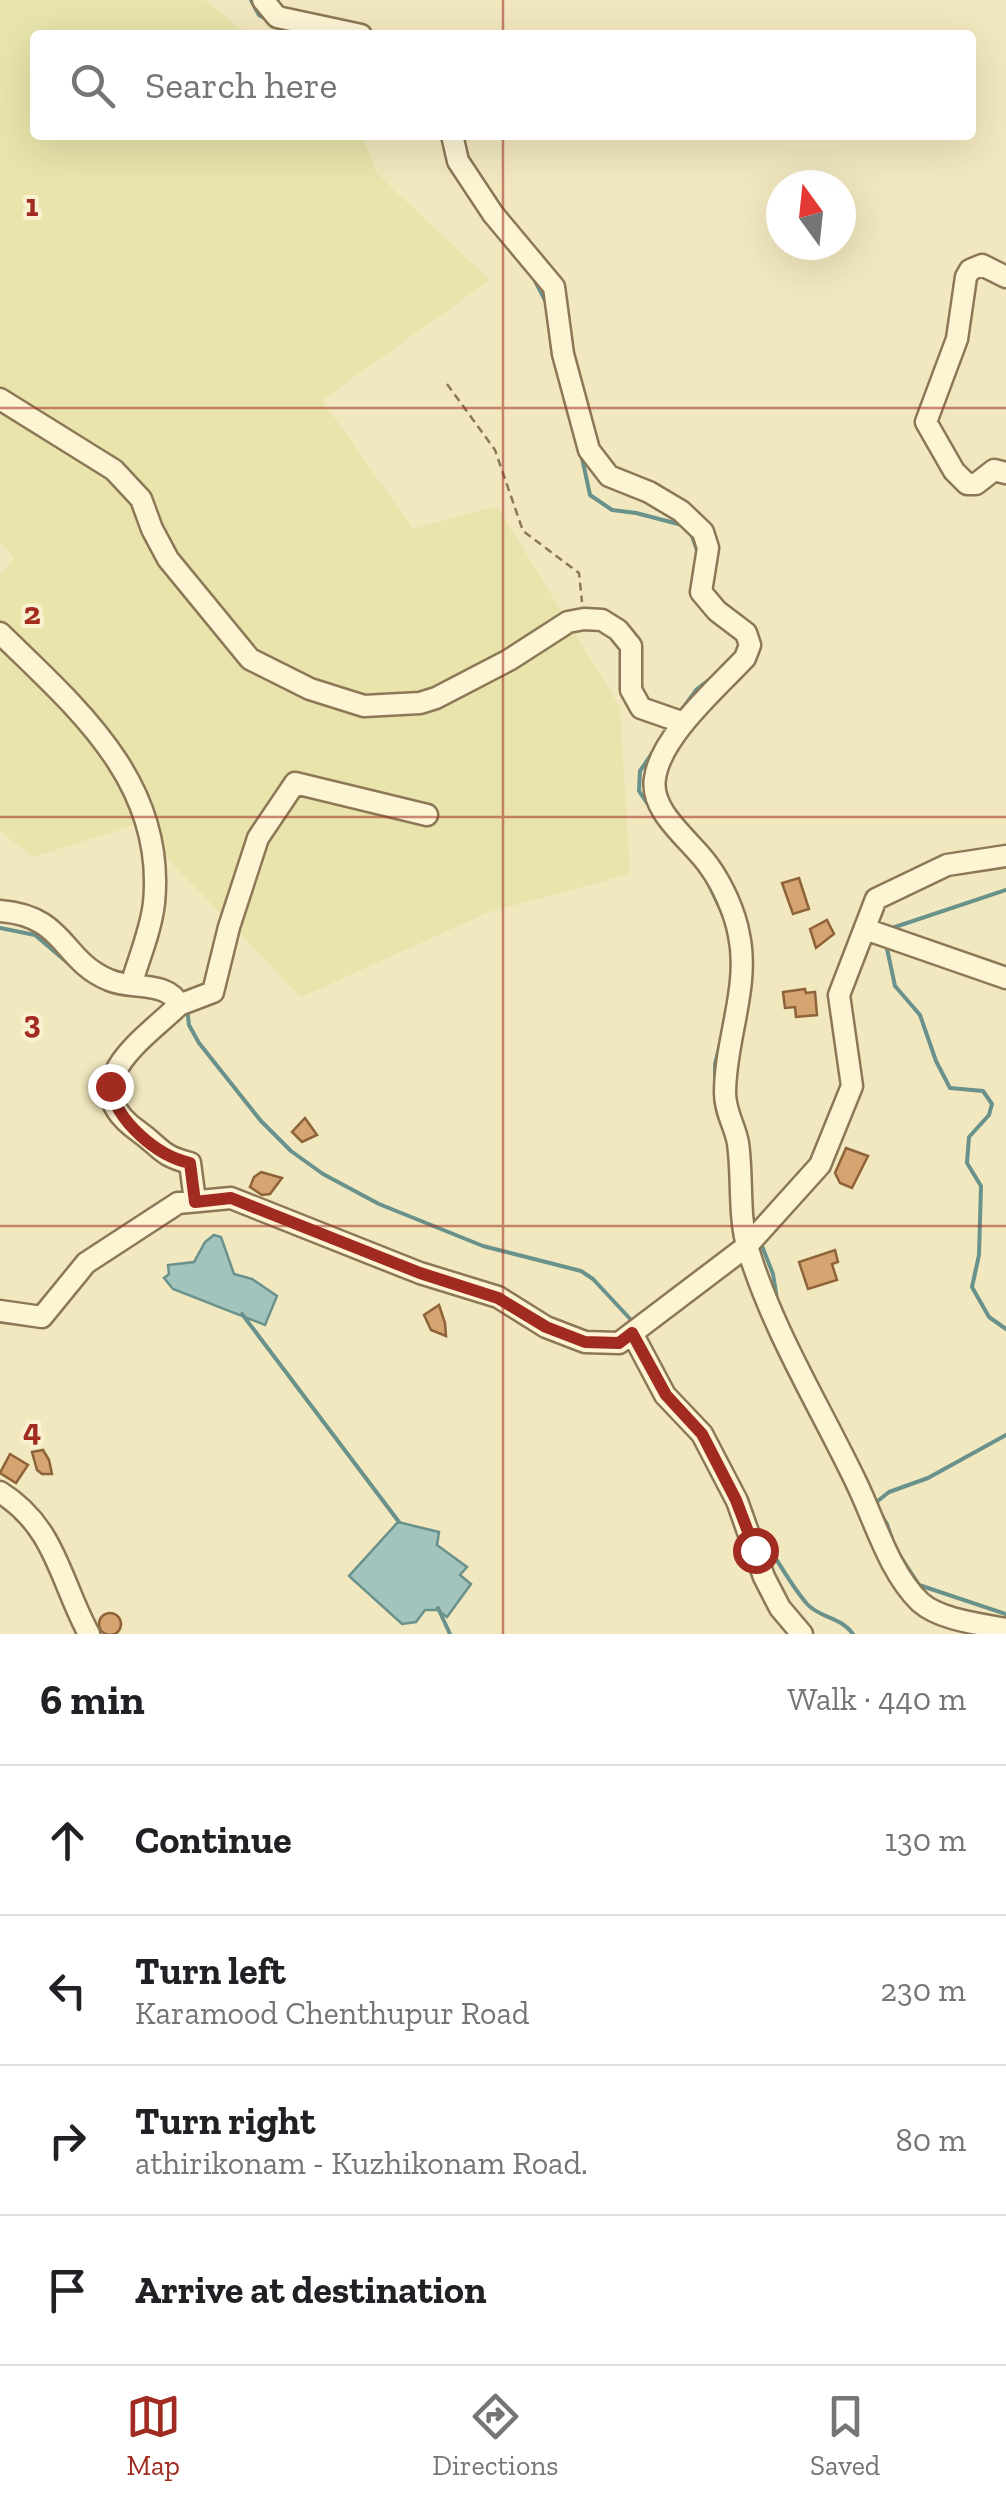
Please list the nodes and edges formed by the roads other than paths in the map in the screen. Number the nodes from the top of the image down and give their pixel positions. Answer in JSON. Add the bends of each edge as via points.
{"nodes":[{"id":1,"x":263,"y":0,"type":"edge"},
{"id":2,"x":337,"y":30,"type":"edge"},
{"id":3,"x":453,"y":140,"type":"edge"},
{"id":4,"x":1006,"y":277,"type":"edge"},
{"id":5,"x":0,"y":398,"type":"edge"},
{"id":6,"x":1006,"y":473,"type":"edge"},
{"id":7,"x":0,"y":633,"type":"edge"},
{"id":8,"x":684,"y":723,"type":"junction"},
{"id":9,"x":427,"y":815,"type":"dead end"},
{"id":10,"x":1006,"y":856,"type":"edge"},
{"id":11,"x":0,"y":911,"type":"edge"},
{"id":12,"x":865,"y":930,"type":"junction"},
{"id":13,"x":1006,"y":978,"type":"edge"},
{"id":14,"x":131,"y":985,"type":"junction"},
{"id":15,"x":173,"y":1010,"type":"junction"},
{"id":16,"x":195,"y":1202,"type":"junction"},
{"id":17,"x":750,"y":1244,"type":"junction"},
{"id":18,"x":0,"y":1311,"type":"edge"},
{"id":19,"x":636,"y":1330,"type":"junction"},
{"id":20,"x":0,"y":1492,"type":"edge"},
{"id":21,"x":1006,"y":1629,"type":"edge"},
{"id":22,"x":89,"y":1634,"type":"edge"},
{"id":23,"x":802,"y":1634,"type":"edge"}],
"edges":[{"from":1,"to":2,"type":"street","via":[[278,18]]},
{"from":3,"to":8,"type":"street","via":[[458,161],[494,214],[554,288],[589,450],[609,476],[681,511],[703,532],[708,548],[701,592],[746,633],[745,658]]},
{"from":4,"to":6,"type":"street","via":[[982,264],[966,277],[957,340],[926,422],[967,484],[994,470]]},
{"from":5,"to":8,"type":"street","via":[[114,470],[141,499],[168,559],[250,659],[310,689],[364,706],[420,702],[509,660],[568,622],[602,620],[631,646],[631,690],[641,708]]},
{"from":7,"to":14,"type":"street","via":[[63,694],[124,768],[144,810],[156,874]]},
{"from":8,"to":17,"type":"street","via":[[654,776],[655,790],[664,812],[710,866],[740,934],[742,972],[725,1094],[738,1138]]},
{"from":9,"to":15,"type":"street","via":[[294,783],[258,838],[213,992]]},
{"from":10,"to":12,"type":"street","via":[[948,865],[876,900]]},
{"from":11,"to":14,"type":"street","via":[[42,921],[107,980]]},
{"from":12,"to":13,"type":"street"},
{"from":12,"to":17,"type":"street","via":[[840,995],[852,1086],[820,1165]]},
{"from":14,"to":15,"type":"street","via":[[171,992]]},
{"from":15,"to":16,"type":"street","via":[[122,1061],[110,1086],[130,1126],[166,1157],[190,1163]]},
{"from":16,"to":18,"type":"street","via":[[178,1203],[86,1263],[42,1316]]},
{"from":16,"to":19,"type":"street","via":[[231,1198],[498,1298],[585,1342],[619,1343]]},
{"from":17,"to":19,"type":"street"},
{"from":17,"to":21,"type":"street","via":[[788,1352],[901,1581],[938,1612]]},
{"from":19,"to":23,"type":"street","via":[[666,1395],[702,1434],[764,1577]]},
{"from":20,"to":22,"type":"street","via":[[24,1507],[46,1540]]}]}
